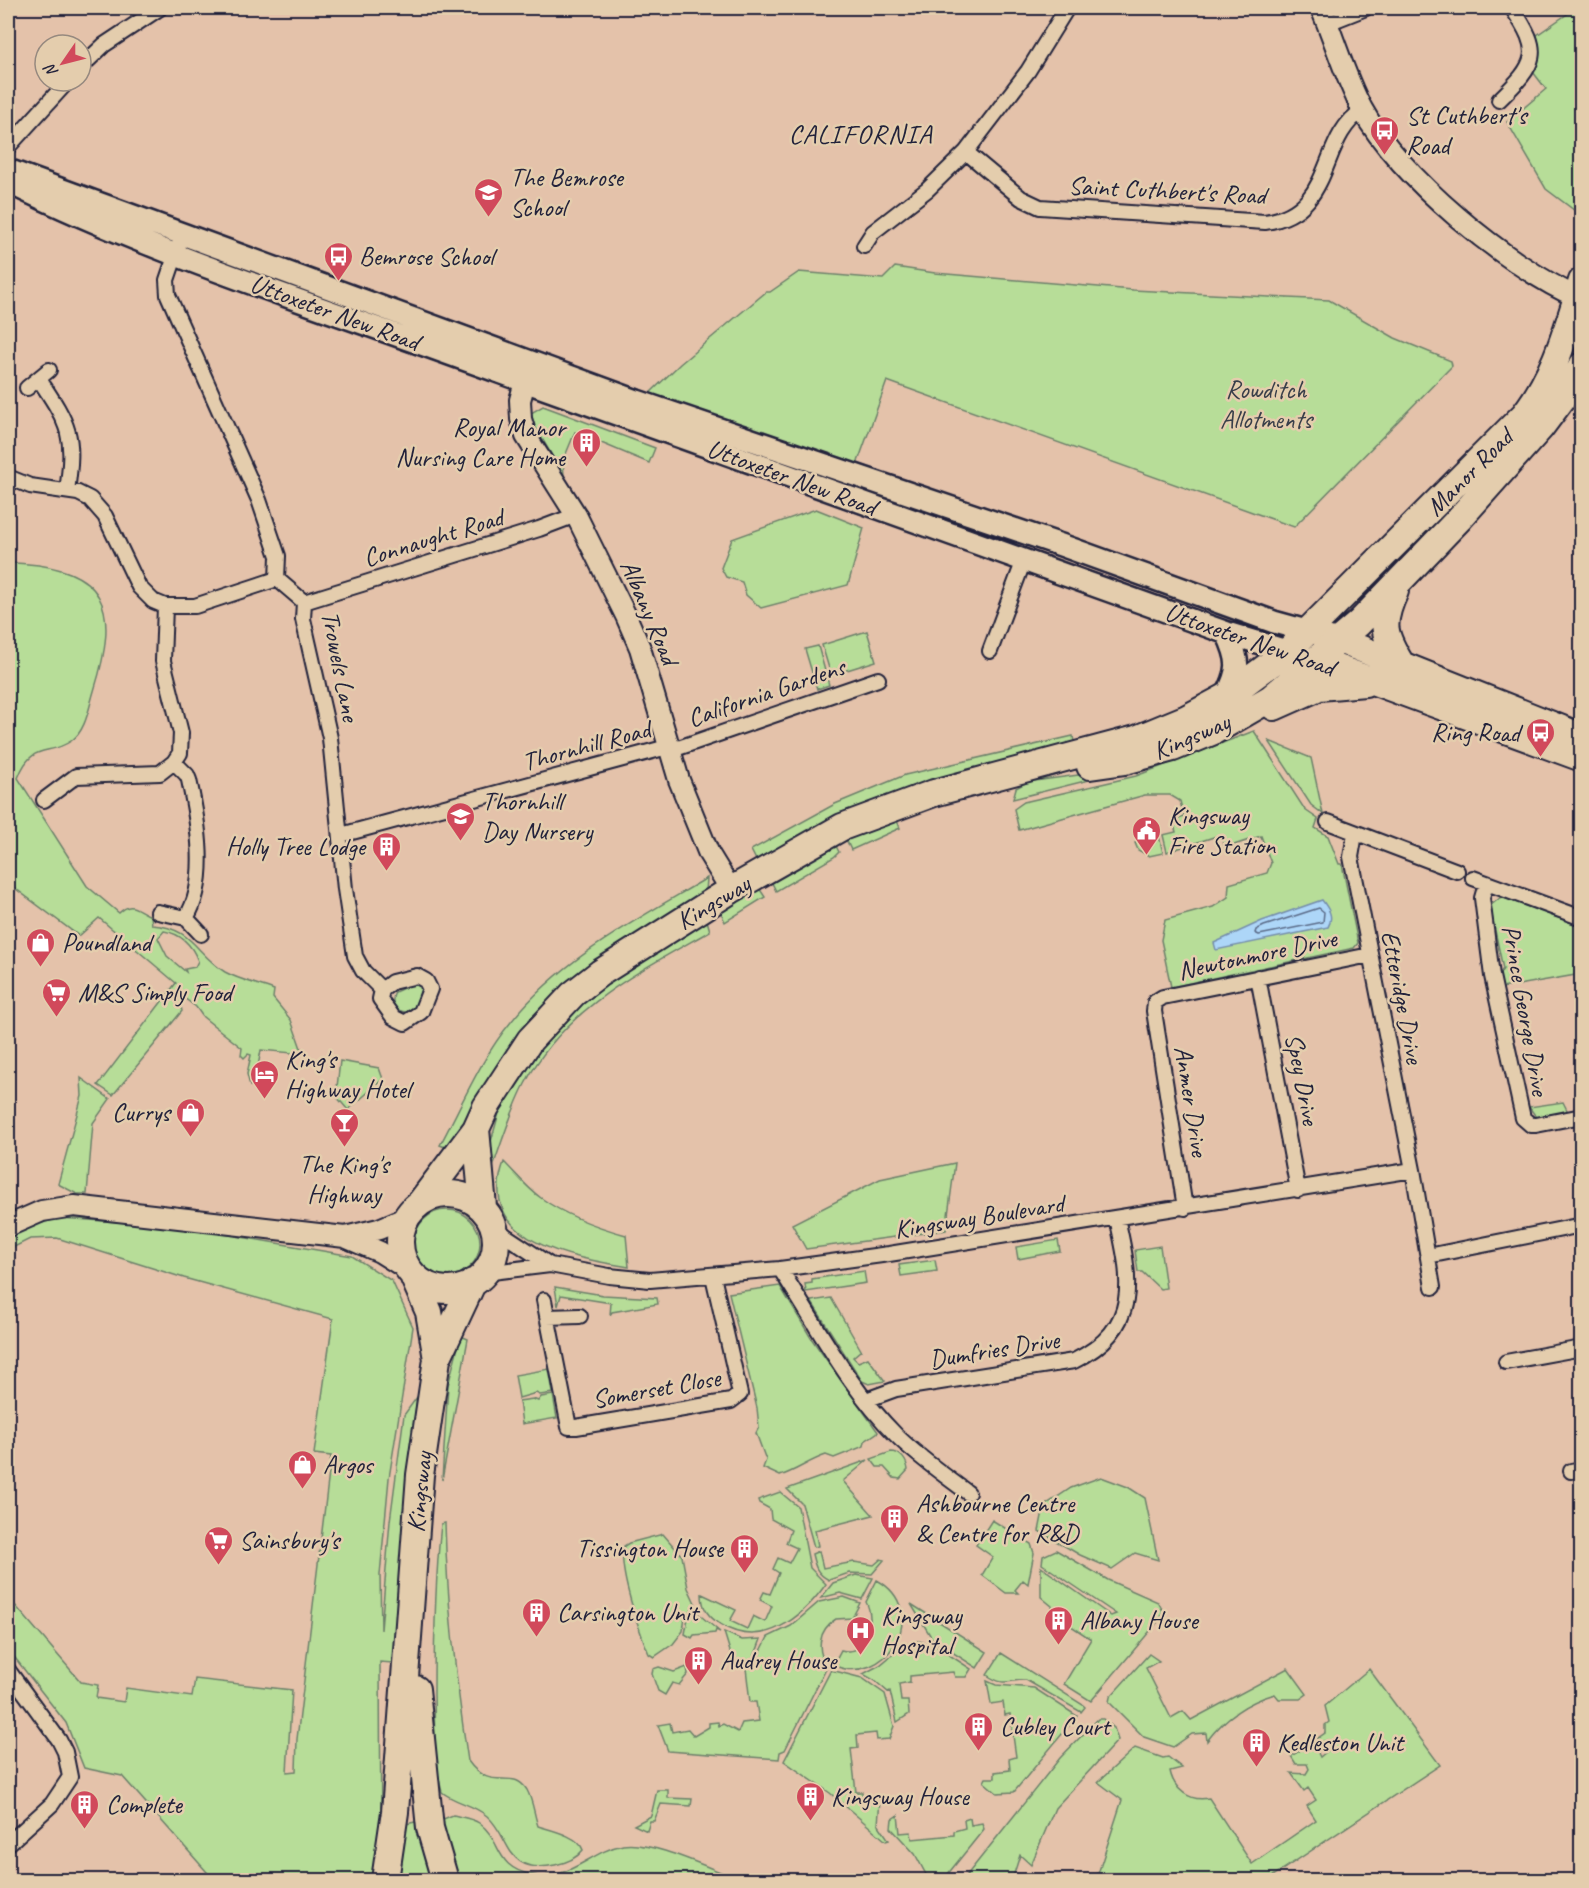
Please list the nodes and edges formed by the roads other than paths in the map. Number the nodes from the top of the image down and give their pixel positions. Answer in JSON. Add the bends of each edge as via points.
{"nodes":[{"id":1,"x":160,"y":8,"type":"edge"},
{"id":2,"x":1067,"y":8,"type":"edge"},
{"id":3,"x":1366,"y":8,"type":"edge"},
{"id":4,"x":1512,"y":8,"type":"edge"},
{"id":5,"x":1324,"y":15,"type":"edge"},
{"id":6,"x":93,"y":56,"type":"edge"},
{"id":7,"x":57,"y":93,"type":"edge"},
{"id":8,"x":1499,"y":100,"type":"dead end"},
{"id":9,"x":1363,"y":110,"type":"junction"},
{"id":10,"x":8,"y":147,"type":"edge"},
{"id":11,"x":966,"y":152,"type":"junction"},
{"id":12,"x":8,"y":170,"type":"edge"},
{"id":13,"x":8,"y":182,"type":"edge"},
{"id":14,"x":183,"y":233,"type":"junction"},
{"id":15,"x":864,"y":246,"type":"dead end"},
{"id":16,"x":176,"y":254,"type":"junction"},
{"id":17,"x":1580,"y":292,"type":"edge"},
{"id":18,"x":530,"y":362,"type":"junction"},
{"id":19,"x":1580,"y":372,"type":"edge"},
{"id":20,"x":524,"y":382,"type":"junction"},
{"id":21,"x":27,"y":388,"type":"dead end"},
{"id":22,"x":1524,"y":416,"type":"junction"},
{"id":23,"x":8,"y":477,"type":"edge"},
{"id":24,"x":67,"y":491,"type":"junction"},
{"id":25,"x":576,"y":515,"type":"junction"},
{"id":26,"x":1024,"y":560,"type":"junction"},
{"id":27,"x":278,"y":579,"type":"junction"},
{"id":28,"x":1400,"y":579,"type":"junction"},
{"id":29,"x":304,"y":602,"type":"junction"},
{"id":30,"x":165,"y":606,"type":"junction"},
{"id":31,"x":1308,"y":632,"type":"junction"},
{"id":32,"x":1227,"y":633,"type":"junction"},
{"id":33,"x":1339,"y":640,"type":"junction"},
{"id":34,"x":990,"y":651,"type":"dead end"},
{"id":35,"x":1288,"y":651,"type":"junction"},
{"id":36,"x":1315,"y":660,"type":"junction"},
{"id":37,"x":1401,"y":664,"type":"junction"},
{"id":38,"x":878,"y":679,"type":"dead end"},
{"id":39,"x":1377,"y":683,"type":"junction"},
{"id":40,"x":1226,"y":697,"type":"junction"},
{"id":41,"x":1214,"y":731,"type":"junction"},
{"id":42,"x":1581,"y":737,"type":"edge"},
{"id":43,"x":669,"y":747,"type":"junction"},
{"id":44,"x":1581,"y":758,"type":"edge"},
{"id":45,"x":174,"y":762,"type":"junction"},
{"id":46,"x":1018,"y":772,"type":"junction"},
{"id":47,"x":44,"y":800,"type":"dead end"},
{"id":48,"x":1328,"y":822,"type":"dead end"},
{"id":49,"x":1355,"y":834,"type":"junction"},
{"id":50,"x":341,"y":835,"type":"junction"},
{"id":51,"x":1457,"y":872,"type":"dead end"},
{"id":52,"x":731,"y":890,"type":"junction"},
{"id":53,"x":158,"y":912,"type":"dead end"},
{"id":54,"x":186,"y":918,"type":"junction"},
{"id":55,"x":1581,"y":918,"type":"edge"},
{"id":56,"x":201,"y":934,"type":"dead end"},
{"id":57,"x":1370,"y":955,"type":"junction"},
{"id":58,"x":1258,"y":977,"type":"junction"},
{"id":59,"x":382,"y":990,"type":"dead end"},
{"id":60,"x":1155,"y":1002,"type":"joint"},
{"id":61,"x":1581,"y":1116,"type":"edge"},
{"id":62,"x":476,"y":1129,"type":"junction"},
{"id":63,"x":1413,"y":1170,"type":"junction"},
{"id":64,"x":1298,"y":1190,"type":"junction"},
{"id":65,"x":1185,"y":1208,"type":"junction"},
{"id":66,"x":412,"y":1210,"type":"junction"},
{"id":67,"x":487,"y":1215,"type":"junction"},
{"id":68,"x":1117,"y":1218,"type":"junction"},
{"id":69,"x":1581,"y":1225,"type":"edge"},
{"id":70,"x":8,"y":1226,"type":"edge"},
{"id":71,"x":345,"y":1237,"type":"junction"},
{"id":72,"x":1428,"y":1256,"type":"junction"},
{"id":73,"x":550,"y":1265,"type":"junction"},
{"id":74,"x":780,"y":1269,"type":"junction"},
{"id":75,"x":411,"y":1274,"type":"junction"},
{"id":76,"x":713,"y":1276,"type":"junction"},
{"id":77,"x":478,"y":1278,"type":"junction"},
{"id":78,"x":1433,"y":1287,"type":"dead end"},
{"id":79,"x":544,"y":1300,"type":"dead end"},
{"id":80,"x":580,"y":1316,"type":"dead end"},
{"id":81,"x":547,"y":1317,"type":"junction"},
{"id":82,"x":1581,"y":1348,"type":"edge"},
{"id":83,"x":437,"y":1359,"type":"junction"},
{"id":84,"x":1506,"y":1362,"type":"dead end"},
{"id":85,"x":866,"y":1400,"type":"junction"},
{"id":86,"x":968,"y":1493,"type":"dead end"},
{"id":87,"x":407,"y":1626,"type":"junction"},
{"id":88,"x":8,"y":1670,"type":"edge"},
{"id":89,"x":8,"y":1844,"type":"edge"},
{"id":90,"x":385,"y":1881,"type":"edge"},
{"id":91,"x":445,"y":1881,"type":"edge"}],
"edges":[{"from":1,"to":6,"type":"street"},
{"from":2,"to":11,"type":"street","via":[[1028,71]]},
{"from":3,"to":5,"type":"street"},
{"from":4,"to":8,"type":"street","via":[[1530,36],[1532,49],[1522,78]]},
{"from":5,"to":9,"type":"street"},
{"from":7,"to":10,"type":"street"},
{"from":9,"to":11,"type":"street","name":"Saint Cuthbert's Road","via":[[1348,123],[1307,202],[1289,215],[1265,222],[1040,207],[1021,198]]},
{"from":9,"to":17,"type":"street","via":[[1398,158],[1472,228],[1536,276]]},
{"from":11,"to":15,"type":"street","via":[[927,190],[873,232]]},
{"from":12,"to":14,"type":"main road","name":"Uttoxeter New Road"},
{"from":13,"to":16,"type":"main road","name":"Uttoxeter New Road"},
{"from":14,"to":16,"type":"street"},
{"from":14,"to":18,"type":"main road","name":"Uttoxeter New Road"},
{"from":16,"to":20,"type":"main road","name":"Uttoxeter New Road"},
{"from":16,"to":27,"type":"street","via":[[166,290],[260,500],[278,556]]},
{"from":17,"to":22,"type":"highway","name":"Manor Road","via":[[1556,363]]},
{"from":18,"to":20,"type":"street","name":"Albany Road"},
{"from":18,"to":31,"type":"main road","name":"Uttoxeter New Road"},
{"from":19,"to":22,"type":"street","via":[[1561,371],[1540,403]]},
{"from":19,"to":28,"type":"highway","name":"Manor Road","via":[[1541,427]]},
{"from":20,"to":25,"type":"street","name":"Albany Road","via":[[520,400],[526,436]]},
{"from":20,"to":26,"type":"main road","name":"Uttoxeter New Road"},
{"from":21,"to":24,"type":"street","via":[[44,374],[71,439]]},
{"from":22,"to":31,"type":"highway","name":"Manor Road"},
{"from":23,"to":24,"type":"street","via":[[30,486]]},
{"from":24,"to":30,"type":"street","via":[[86,496],[99,506],[139,587],[153,601]]},
{"from":25,"to":29,"type":"street","name":"Connaught Road"},
{"from":25,"to":43,"type":"street","name":"Albany Road","via":[[640,648]]},
{"from":26,"to":32,"type":"main road","name":"Uttoxeter New Road"},
{"from":26,"to":34,"type":"street"},
{"from":27,"to":29,"type":"street","name":"Trowels Lane"},
{"from":27,"to":30,"type":"street","via":[[195,606]]},
{"from":28,"to":33,"type":"highway","name":"Manor Road"},
{"from":28,"to":37,"type":"highway","via":[[1384,624],[1386,638]]},
{"from":29,"to":50,"type":"street","name":"Trowels Lane","via":[[303,619],[330,738]]},
{"from":30,"to":45,"type":"street","via":[[164,661],[182,744]]},
{"from":31,"to":33,"type":"main road","name":"Uttoxeter New Road"},
{"from":31,"to":35,"type":"highway","name":"Kingsway"},
{"from":31,"to":36,"type":"highway"},
{"from":32,"to":35,"type":"main road","name":"Uttoxeter New Road"},
{"from":32,"to":40,"type":"main road","via":[[1238,665]]},
{"from":33,"to":36,"type":"highway","name":"Kingsway"},
{"from":33,"to":37,"type":"highway","name":"Uttoxeter New Road"},
{"from":35,"to":36,"type":"main road","name":"Uttoxeter New Road"},
{"from":35,"to":40,"type":"highway","name":"Kingsway"},
{"from":36,"to":39,"type":"highway","name":"Uttoxeter New Road"},
{"from":36,"to":41,"type":"highway","name":"Kingsway","via":[[1271,698]]},
{"from":37,"to":42,"type":"highway","name":"Uttoxeter New Road"},
{"from":38,"to":43,"type":"street","name":"California Gardens","via":[[692,743]]},
{"from":39,"to":41,"type":"highway","via":[[1332,684],[1309,690]]},
{"from":39,"to":44,"type":"highway","name":"Uttoxeter New Road"},
{"from":40,"to":46,"type":"highway","name":"Kingsway","via":[[1136,739]]},
{"from":41,"to":46,"type":"highway","name":"Kingsway","via":[[1173,748],[1125,761]]},
{"from":43,"to":50,"type":"street","name":"Thornhill Road"},
{"from":43,"to":52,"type":"street","name":"Albany Road","via":[[709,854]]},
{"from":45,"to":47,"type":"street","via":[[160,773],[149,775],[75,776]]},
{"from":45,"to":54,"type":"street","via":[[189,780],[200,875],[197,896]]},
{"from":46,"to":52,"type":"highway","name":"Kingsway","via":[[934,793],[870,815],[820,838]]},
{"from":48,"to":49,"type":"street"},
{"from":49,"to":51,"type":"street","via":[[1427,867]]},
{"from":49,"to":57,"type":"street","name":"Etteridge Drive","via":[[1350,857]]},
{"from":50,"to":59,"type":"street","name":"Trowels Lane","via":[[356,956],[363,971]]},
{"from":52,"to":62,"type":"highway","name":"Kingsway","via":[[573,994],[516,1060]]},
{"from":53,"to":54,"type":"street"},
{"from":54,"to":56,"type":"street"},
{"from":55,"to":61,"type":"street","name":"Prince George Drive","via":[[1479,881],[1492,976],[1523,1118],[1536,1125]]},
{"from":57,"to":58,"type":"street","name":"Newtonmore Drive"},
{"from":57,"to":63,"type":"street","name":"Etteridge Drive"},
{"from":58,"to":60,"type":"street","name":"Newtonmore Drive"},
{"from":58,"to":64,"type":"street","name":"Spey Drive"},
{"from":60,"to":65,"type":"street","name":"Anmer Drive"},
{"from":62,"to":66,"type":"highway","name":"Kingsway"},
{"from":62,"to":67,"type":"highway"},
{"from":63,"to":64,"type":"street","name":"Kingsway Boulevard"},
{"from":63,"to":72,"type":"street","name":"Etteridge Drive"},
{"from":64,"to":65,"type":"street","name":"Kingsway Boulevard"},
{"from":65,"to":68,"type":"street","name":"Kingsway Boulevard"},
{"from":66,"to":67,"type":"highway","via":[[452,1196]]},
{"from":66,"to":71,"type":"street","via":[[379,1229]]},
{"from":66,"to":75,"type":"highway","via":[[400,1238]]},
{"from":67,"to":73,"type":"street","via":[[506,1236]]},
{"from":67,"to":77,"type":"highway","via":[[494,1254]]},
{"from":68,"to":74,"type":"street","name":"Kingsway Boulevard"},
{"from":68,"to":85,"type":"street","name":"Dumfries Drive","via":[[1129,1292],[1119,1323],[1094,1350],[1066,1363],[896,1389]]},
{"from":69,"to":72,"type":"street"},
{"from":70,"to":71,"type":"street","via":[[50,1208],[86,1206]]},
{"from":71,"to":75,"type":"street","via":[[380,1252]]},
{"from":72,"to":78,"type":"street","name":"Etteridge Drive"},
{"from":73,"to":76,"type":"street","name":"Kingsway Boulevard","via":[[650,1280]]},
{"from":73,"to":77,"type":"street"},
{"from":74,"to":76,"type":"street","name":"Kingsway Boulevard"},
{"from":74,"to":85,"type":"street"},
{"from":75,"to":77,"type":"highway","via":[[426,1286],[441,1289],[456,1289]]},
{"from":75,"to":83,"type":"highway","name":"Kingsway","via":[[429,1312]]},
{"from":76,"to":81,"type":"street","name":"Somerset Close","via":[[742,1391],[731,1401],[569,1427]]},
{"from":77,"to":83,"type":"highway","name":"Kingsway"},
{"from":79,"to":81,"type":"street","name":"Somerset Close"},
{"from":80,"to":81,"type":"street"},
{"from":82,"to":84,"type":"street"},
{"from":83,"to":87,"type":"highway","name":"Kingsway","via":[[420,1475]]},
{"from":85,"to":86,"type":"street","via":[[914,1452]]},
{"from":87,"to":90,"type":"highway","name":"Kingsway","via":[[395,1812]]},
{"from":87,"to":91,"type":"highway","name":"Kingsway","via":[[419,1708],[429,1828]]},
{"from":88,"to":89,"type":"street","via":[[59,1740],[70,1777],[52,1804]]}]}
